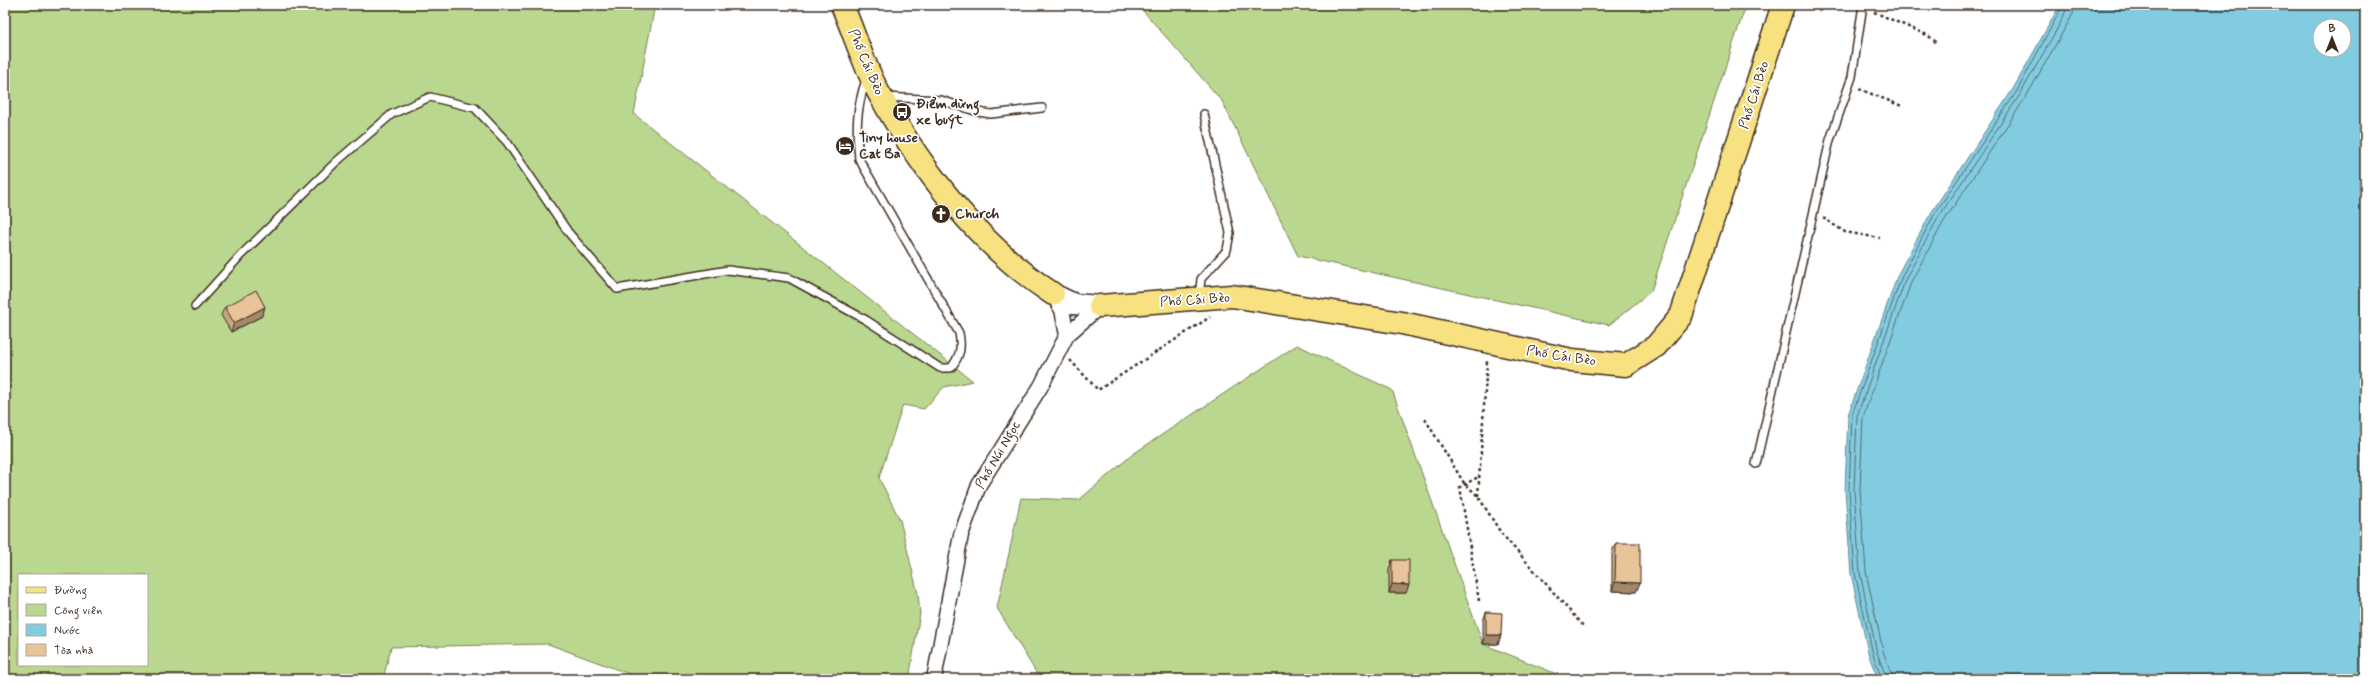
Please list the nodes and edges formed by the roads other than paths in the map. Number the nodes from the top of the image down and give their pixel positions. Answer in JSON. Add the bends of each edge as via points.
{"nodes":[{"id":1,"x":842,"y":5,"type":"edge"},
{"id":2,"x":1783,"y":5,"type":"edge"},
{"id":3,"x":1863,"y":5,"type":"edge"},
{"id":4,"x":869,"y":71,"type":"junction"},
{"id":5,"x":880,"y":97,"type":"junction"},
{"id":6,"x":1042,"y":108,"type":"dead end"},
{"id":7,"x":1204,"y":114,"type":"dead end"},
{"id":8,"x":1053,"y":294,"type":"junction"},
{"id":9,"x":1198,"y":299,"type":"junction"},
{"id":10,"x":195,"y":306,"type":"dead end"},
{"id":11,"x":1100,"y":306,"type":"junction"},
{"id":12,"x":1067,"y":335,"type":"junction"},
{"id":13,"x":1756,"y":464,"type":"dead end"},
{"id":14,"x":934,"y":679,"type":"edge"}],
"edges":[{"from":1,"to":4,"type":"main road","name":"Phố Cái Bèo"},
{"from":2,"to":9,"type":"main road","name":"Phố Cái Bèo","via":[[1681,316],[1656,346],[1626,365],[1572,360],[1402,323],[1232,296]]},
{"from":3,"to":13,"type":"lane","via":[[1849,85],[1830,140]]},
{"from":4,"to":5,"type":"main road","name":"Phố Cái Bèo"},
{"from":4,"to":10,"type":"lane","via":[[859,101],[856,126],[860,159],[959,333],[961,349],[958,359],[951,368],[940,368],[866,320],[789,278],[728,270],[617,289],[568,232],[507,142],[475,108],[430,97],[392,114],[336,162],[241,255]]},
{"from":5,"to":6,"type":"lane","via":[[941,100],[991,114]]},
{"from":5,"to":8,"type":"main road","name":"Phố Cái Bèo","via":[[923,163],[969,221],[1030,279]]},
{"from":7,"to":9,"type":"lane","via":[[1230,233],[1227,250],[1201,279]]},
{"from":8,"to":11,"type":"main road","name":"Phố Cái Bèo","via":[[1074,304]]},
{"from":8,"to":12,"type":"street","name":"Phố Cái Bèo","via":[[1062,310]]},
{"from":9,"to":11,"type":"main road","name":"Phố Cái Bèo"},
{"from":11,"to":12,"type":"street"},
{"from":12,"to":14,"type":"street","name":"Phố Núi Ngọc","via":[[1041,386],[979,485],[961,535]]}]}
